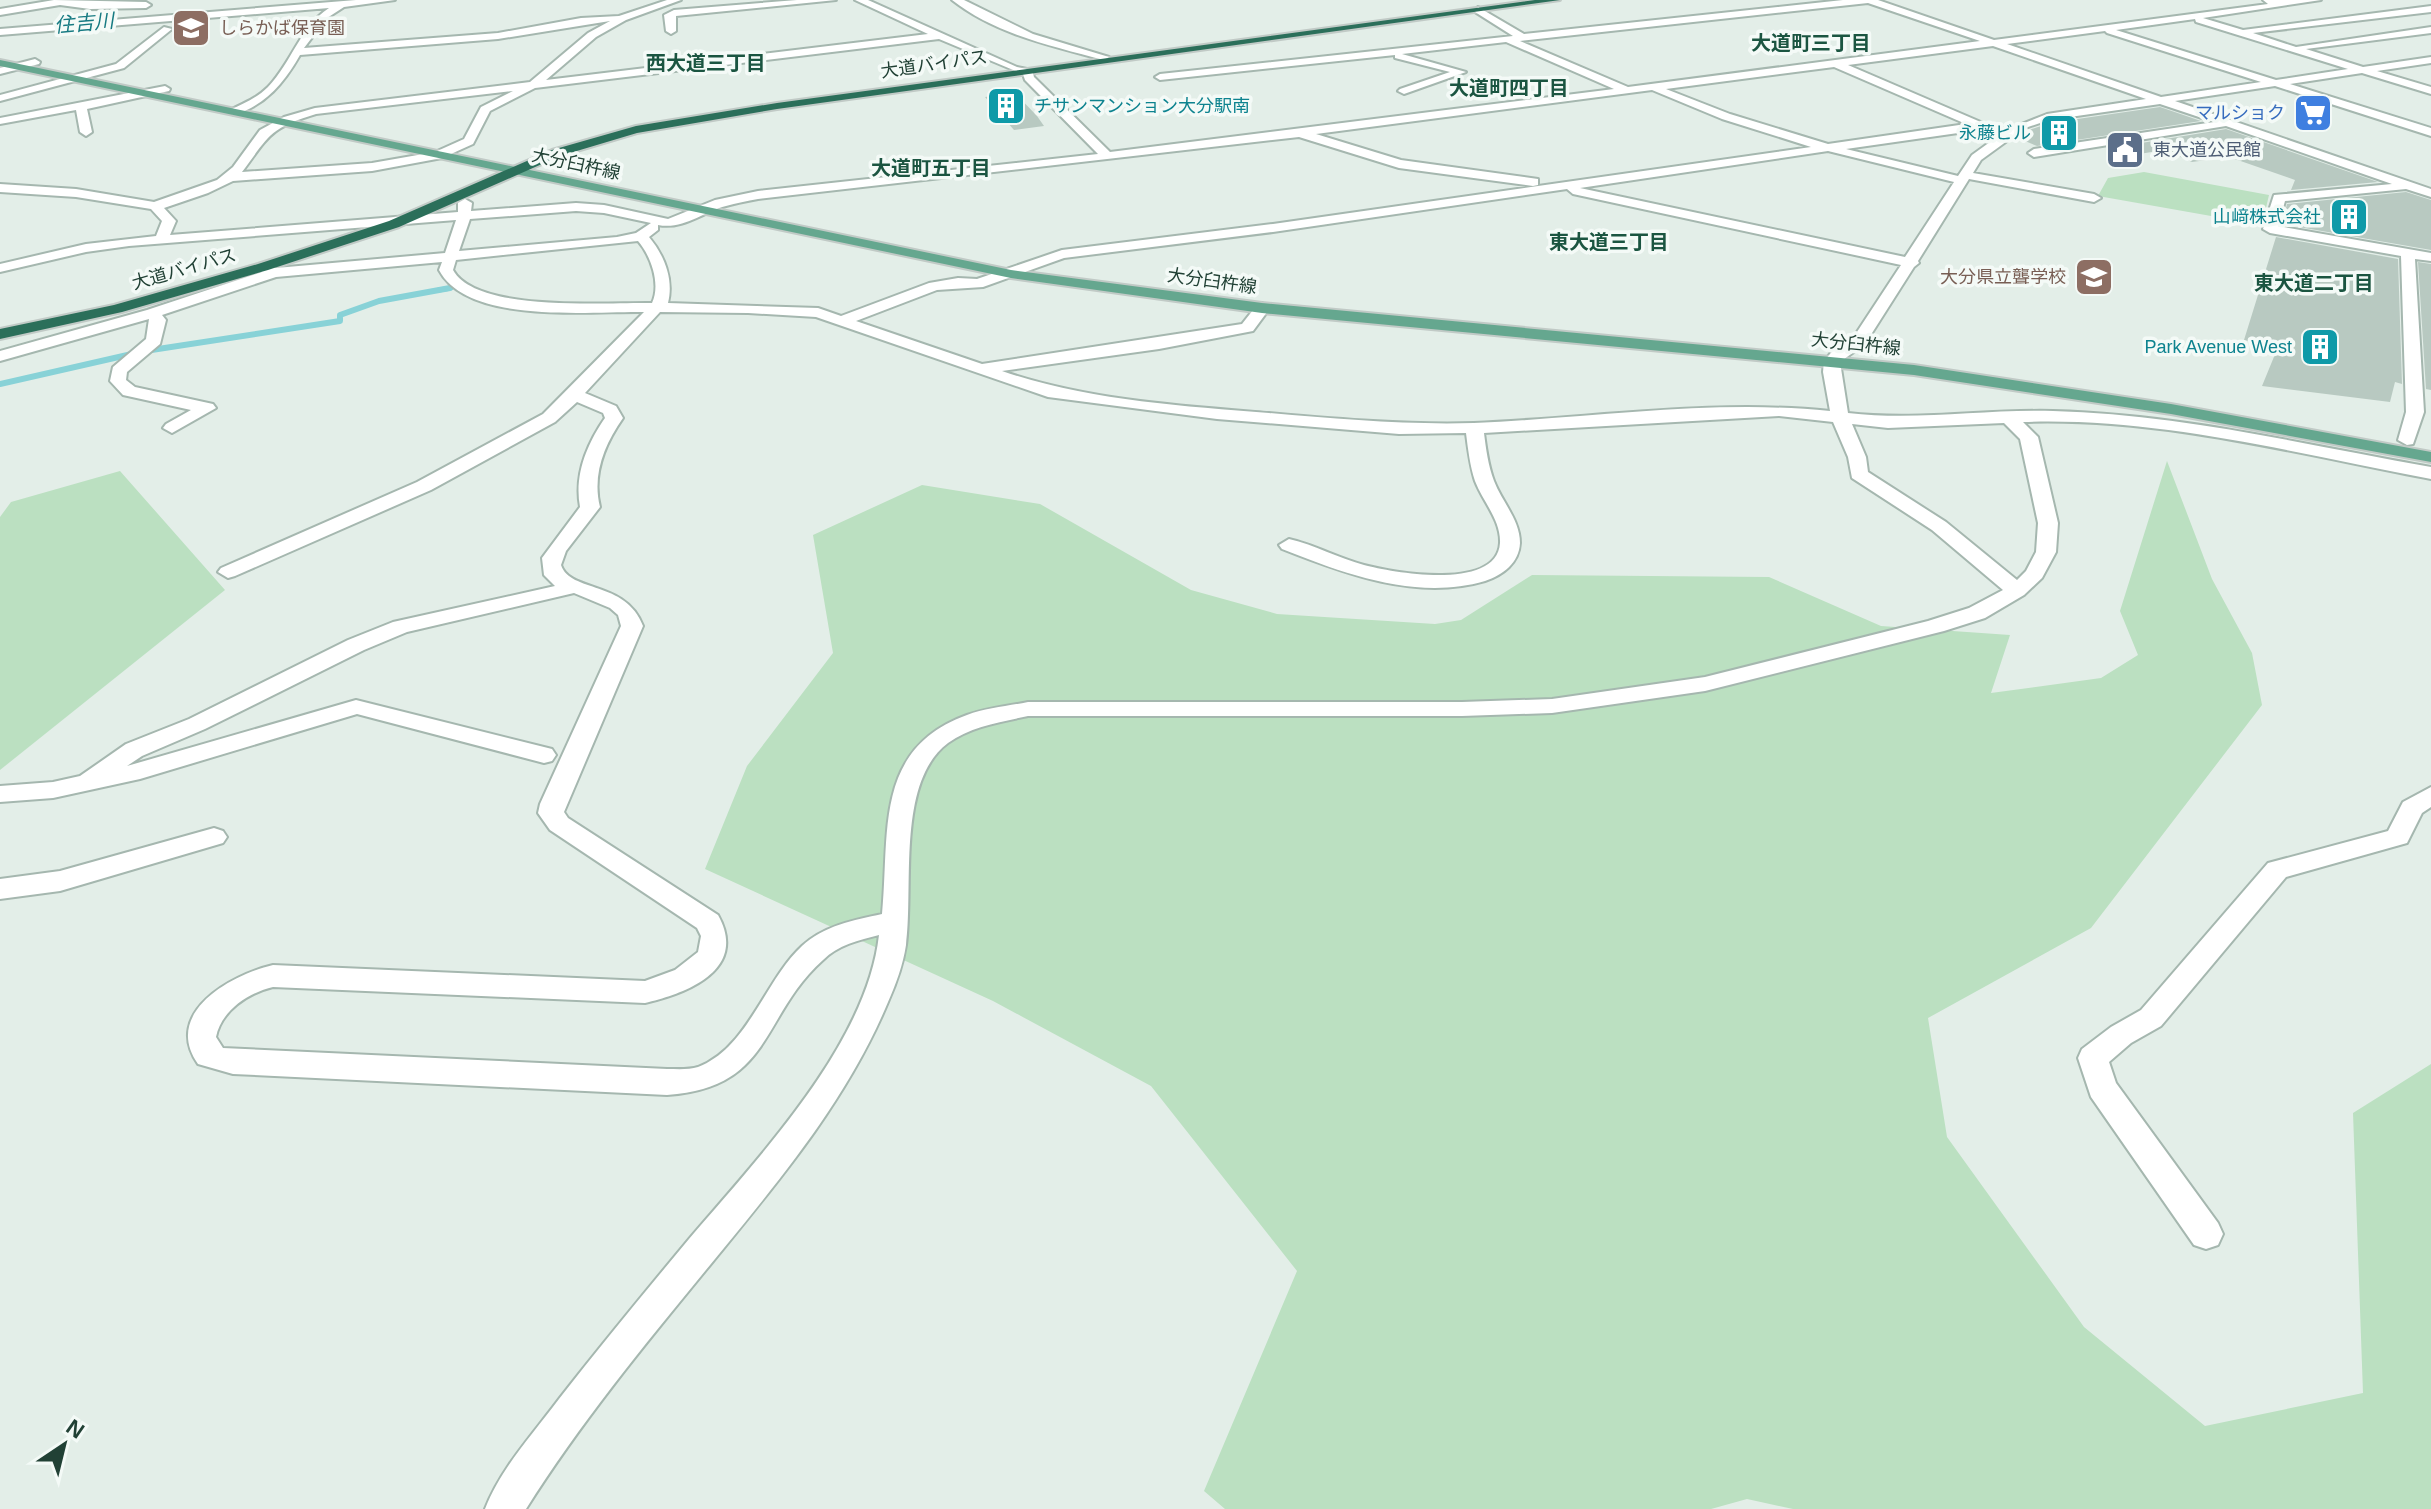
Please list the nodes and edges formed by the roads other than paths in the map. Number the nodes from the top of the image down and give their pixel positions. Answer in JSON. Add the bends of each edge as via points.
{"nodes":[{"id":1,"x":390,"y":0,"type":"edge"},
{"id":2,"x":676,"y":0,"type":"edge"},
{"id":3,"x":831,"y":0,"type":"edge"},
{"id":4,"x":860,"y":0,"type":"edge"},
{"id":5,"x":957,"y":0,"type":"edge"},
{"id":6,"x":1526,"y":0,"type":"edge"},
{"id":7,"x":1555,"y":0,"type":"edge"},
{"id":8,"x":1869,"y":0,"type":"edge"},
{"id":9,"x":2265,"y":0,"type":"edge"},
{"id":10,"x":2316,"y":0,"type":"edge"},
{"id":11,"x":65,"y":1,"type":"edge"},
{"id":12,"x":340,"y":1,"type":"edge"},
{"id":13,"x":2370,"y":3,"type":"dead end"},
{"id":14,"x":154,"y":5,"type":"dead end"},
{"id":15,"x":2283,"y":5,"type":"junction"},
{"id":16,"x":2431,"y":9,"type":"edge"},
{"id":17,"x":1478,"y":10,"type":"junction"},
{"id":18,"x":241,"y":11,"type":"junction"},
{"id":19,"x":0,"y":12,"type":"edge"},
{"id":20,"x":2405,"y":12,"type":"junction"},
{"id":21,"x":2189,"y":17,"type":"junction"},
{"id":22,"x":623,"y":18,"type":"junction"},
{"id":23,"x":2431,"y":18,"type":"edge"},
{"id":24,"x":2314,"y":23,"type":"junction"},
{"id":25,"x":2100,"y":28,"type":"junction"},
{"id":26,"x":36,"y":29,"type":"junction"},
{"id":27,"x":167,"y":29,"type":"junction"},
{"id":28,"x":0,"y":30,"type":"edge"},
{"id":29,"x":2431,"y":30,"type":"edge"},
{"id":30,"x":671,"y":31,"type":"dead end"},
{"id":31,"x":2238,"y":32,"type":"junction"},
{"id":32,"x":939,"y":36,"type":"junction"},
{"id":33,"x":1520,"y":36,"type":"junction"},
{"id":34,"x":1504,"y":38,"type":"junction"},
{"id":35,"x":2371,"y":38,"type":"junction"},
{"id":36,"x":1988,"y":42,"type":"junction"},
{"id":37,"x":2401,"y":46,"type":"dead end"},
{"id":38,"x":2291,"y":49,"type":"junction"},
{"id":39,"x":2416,"y":50,"type":"dead end"},
{"id":40,"x":297,"y":52,"type":"junction"},
{"id":41,"x":1381,"y":52,"type":"junction"},
{"id":42,"x":1104,"y":57,"type":"junction"},
{"id":43,"x":2431,"y":57,"type":"edge"},
{"id":44,"x":2,"y":58,"type":"edge"},
{"id":45,"x":35,"y":62,"type":"junction"},
{"id":46,"x":1834,"y":62,"type":"junction"},
{"id":47,"x":19,"y":66,"type":"junction"},
{"id":48,"x":1014,"y":69,"type":"junction"},
{"id":49,"x":2361,"y":70,"type":"junction"},
{"id":50,"x":0,"y":71,"type":"edge"},
{"id":51,"x":1028,"y":72,"type":"junction"},
{"id":52,"x":93,"y":74,"type":"junction"},
{"id":53,"x":1160,"y":77,"type":"dead end"},
{"id":54,"x":76,"y":79,"type":"junction"},
{"id":55,"x":536,"y":83,"type":"junction"},
{"id":56,"x":2275,"y":83,"type":"junction"},
{"id":57,"x":1651,"y":86,"type":"junction"},
{"id":58,"x":165,"y":89,"type":"junction"},
{"id":59,"x":1627,"y":89,"type":"junction"},
{"id":60,"x":1404,"y":91,"type":"dead end"},
{"id":61,"x":2431,"y":91,"type":"edge"},
{"id":62,"x":148,"y":94,"type":"junction"},
{"id":63,"x":0,"y":98,"type":"edge"},
{"id":64,"x":2158,"y":100,"type":"junction"},
{"id":65,"x":94,"y":103,"type":"junction"},
{"id":66,"x":251,"y":107,"type":"junction"},
{"id":67,"x":82,"y":111,"type":"junction"},
{"id":68,"x":234,"y":112,"type":"junction"},
{"id":69,"x":296,"y":116,"type":"junction"},
{"id":70,"x":0,"y":121,"type":"edge"},
{"id":71,"x":279,"y":122,"type":"junction"},
{"id":72,"x":2227,"y":124,"type":"junction"},
{"id":73,"x":1979,"y":126,"type":"junction"},
{"id":74,"x":0,"y":128,"type":"edge"},
{"id":75,"x":86,"y":132,"type":"dead end"},
{"id":76,"x":2431,"y":132,"type":"edge"},
{"id":77,"x":1298,"y":133,"type":"junction"},
{"id":78,"x":2011,"y":133,"type":"junction"},
{"id":79,"x":1832,"y":148,"type":"junction"},
{"id":80,"x":455,"y":149,"type":"junction"},
{"id":81,"x":2034,"y":153,"type":"dead end"},
{"id":82,"x":438,"y":155,"type":"junction"},
{"id":83,"x":1108,"y":157,"type":"junction"},
{"id":84,"x":529,"y":164,"type":"junction"},
{"id":85,"x":512,"y":166,"type":"junction"},
{"id":86,"x":494,"y":167,"type":"junction"},
{"id":87,"x":230,"y":177,"type":"junction"},
{"id":88,"x":1962,"y":177,"type":"junction"},
{"id":89,"x":2431,"y":183,"type":"edge"},
{"id":90,"x":2410,"y":186,"type":"junction"},
{"id":91,"x":1554,"y":187,"type":"junction"},
{"id":92,"x":0,"y":188,"type":"edge"},
{"id":93,"x":469,"y":191,"type":"junction"},
{"id":94,"x":2431,"y":193,"type":"edge"},
{"id":95,"x":2094,"y":198,"type":"dead end"},
{"id":96,"x":720,"y":203,"type":"junction"},
{"id":97,"x":155,"y":206,"type":"junction"},
{"id":98,"x":703,"y":211,"type":"junction"},
{"id":99,"x":464,"y":217,"type":"junction"},
{"id":100,"x":656,"y":222,"type":"junction"},
{"id":101,"x":394,"y":224,"type":"junction"},
{"id":102,"x":361,"y":226,"type":"junction"},
{"id":103,"x":641,"y":236,"type":"junction"},
{"id":104,"x":161,"y":239,"type":"junction"},
{"id":105,"x":337,"y":242,"type":"junction"},
{"id":106,"x":2408,"y":253,"type":"junction"},
{"id":107,"x":0,"y":256,"type":"edge"},
{"id":108,"x":49,"y":256,"type":"junction"},
{"id":109,"x":451,"y":257,"type":"junction"},
{"id":110,"x":2431,"y":257,"type":"edge"},
{"id":111,"x":1912,"y":263,"type":"junction"},
{"id":112,"x":0,"y":268,"type":"edge"},
{"id":113,"x":269,"y":270,"type":"junction"},
{"id":114,"x":1018,"y":270,"type":"junction"},
{"id":115,"x":659,"y":306,"type":"junction"},
{"id":116,"x":1262,"y":308,"type":"junction"},
{"id":117,"x":152,"y":313,"type":"junction"},
{"id":118,"x":842,"y":321,"type":"junction"},
{"id":119,"x":0,"y":337,"type":"edge"},
{"id":120,"x":0,"y":356,"type":"edge"},
{"id":121,"x":1836,"y":356,"type":"junction"},
{"id":122,"x":981,"y":369,"type":"junction"},
{"id":123,"x":574,"y":395,"type":"junction"},
{"id":124,"x":2006,"y":416,"type":"junction"},
{"id":125,"x":1840,"y":417,"type":"junction"},
{"id":126,"x":172,"y":428,"type":"dead end"},
{"id":127,"x":1474,"y":428,"type":"junction"},
{"id":128,"x":2407,"y":440,"type":"junction"},
{"id":129,"x":2431,"y":444,"type":"edge"},
{"id":130,"x":2431,"y":457,"type":"edge"},
{"id":131,"x":2431,"y":473,"type":"edge"},
{"id":132,"x":1289,"y":545,"type":"dead end"},
{"id":133,"x":228,"y":572,"type":"dead end"},
{"id":134,"x":573,"y":586,"type":"junction"},
{"id":135,"x":2017,"y":591,"type":"junction"},
{"id":136,"x":544,"y":755,"type":"dead end"},
{"id":137,"x":82,"y":785,"type":"junction"},
{"id":138,"x":0,"y":794,"type":"edge"},
{"id":139,"x":2431,"y":795,"type":"edge"},
{"id":140,"x":214,"y":837,"type":"dead end"},
{"id":141,"x":0,"y":889,"type":"edge"},
{"id":142,"x":894,"y":921,"type":"junction"},
{"id":143,"x":2206,"y":1234,"type":"dead end"},
{"id":144,"x":504,"y":1509,"type":"edge"}],
"edges":[{"from":1,"to":12,"type":"street"},
{"from":2,"to":22,"type":"street"},
{"from":3,"to":30,"type":"street","via":[[674,13],[669,15]]},
{"from":4,"to":32,"type":"street"},
{"from":5,"to":42,"type":"street","via":[[1017,31]]},
{"from":6,"to":42,"type":"highway","name":"大道バイパス"},
{"from":7,"to":17,"type":"highway","name":"大道バイパス"},
{"from":8,"to":33,"type":"street"},
{"from":8,"to":36,"type":"street"},
{"from":9,"to":15,"type":"street"},
{"from":10,"to":15,"type":"street"},
{"from":11,"to":14,"type":"street"},
{"from":11,"to":19,"type":"street"},
{"from":12,"to":18,"type":"street"},
{"from":12,"to":28,"type":"street"},
{"from":12,"to":40,"type":"street","via":[[322,14]]},
{"from":13,"to":20,"type":"street"},
{"from":15,"to":21,"type":"street"},
{"from":16,"to":20,"type":"street"},
{"from":17,"to":33,"type":"street"},
{"from":17,"to":51,"type":"highway","name":"大道バイパス"},
{"from":18,"to":26,"type":"street"},
{"from":18,"to":27,"type":"street"},
{"from":20,"to":23,"type":"street"},
{"from":20,"to":24,"type":"street"},
{"from":21,"to":25,"type":"street"},
{"from":21,"to":31,"type":"street"},
{"from":22,"to":40,"type":"street","via":[[498,36]]},
{"from":22,"to":55,"type":"street","via":[[577,46]]},
{"from":24,"to":31,"type":"street"},
{"from":24,"to":35,"type":"street"},
{"from":25,"to":36,"type":"street"},
{"from":25,"to":56,"type":"street"},
{"from":26,"to":27,"type":"street"},
{"from":26,"to":28,"type":"street"},
{"from":27,"to":52,"type":"street","via":[[120,66]]},
{"from":29,"to":35,"type":"street"},
{"from":31,"to":38,"type":"street"},
{"from":32,"to":48,"type":"street"},
{"from":32,"to":55,"type":"street"},
{"from":33,"to":34,"type":"street"},
{"from":34,"to":41,"type":"street"},
{"from":34,"to":59,"type":"street"},
{"from":35,"to":37,"type":"street"},
{"from":35,"to":38,"type":"street"},
{"from":36,"to":46,"type":"street"},
{"from":36,"to":64,"type":"street"},
{"from":38,"to":49,"type":"street"},
{"from":39,"to":43,"type":"street"},
{"from":40,"to":66,"type":"street","via":[[277,84]]},
{"from":41,"to":53,"type":"street"},
{"from":41,"to":60,"type":"street","via":[[1460,70]]},
{"from":42,"to":48,"type":"highway","name":"大道バイパス"},
{"from":43,"to":49,"type":"street"},
{"from":44,"to":45,"type":"main road","name":"大分臼杵線"},
{"from":44,"to":47,"type":"main road","name":"大分臼杵線"},
{"from":45,"to":47,"type":"street"},
{"from":45,"to":52,"type":"main road","name":"大分臼杵線"},
{"from":46,"to":57,"type":"street"},
{"from":46,"to":73,"type":"street"},
{"from":47,"to":50,"type":"street"},
{"from":47,"to":54,"type":"main road","name":"大分臼杵線"},
{"from":48,"to":51,"type":"street"},
{"from":48,"to":85,"type":"highway","name":"大道バイパス","via":[[654,120],[571,139]]},
{"from":49,"to":56,"type":"street"},
{"from":49,"to":61,"type":"street"},
{"from":51,"to":83,"type":"street"},
{"from":51,"to":84,"type":"highway","name":"大道バイパス","via":[[662,125]]},
{"from":52,"to":54,"type":"street"},
{"from":52,"to":58,"type":"main road","name":"大分臼杵線"},
{"from":54,"to":62,"type":"main road","name":"大分臼杵線"},
{"from":54,"to":63,"type":"street"},
{"from":55,"to":69,"type":"street"},
{"from":55,"to":80,"type":"street","via":[[485,109],[469,141]]},
{"from":56,"to":64,"type":"street"},
{"from":56,"to":76,"type":"street"},
{"from":57,"to":59,"type":"street"},
{"from":57,"to":79,"type":"street","via":[[1700,109]]},
{"from":58,"to":62,"type":"street"},
{"from":58,"to":66,"type":"main road","name":"大分臼杵線"},
{"from":59,"to":77,"type":"street"},
{"from":62,"to":65,"type":"street"},
{"from":62,"to":68,"type":"main road","name":"大分臼杵線"},
{"from":64,"to":72,"type":"street"},
{"from":64,"to":78,"type":"street","via":[[2047,117]]},
{"from":65,"to":67,"type":"street"},
{"from":65,"to":70,"type":"street"},
{"from":66,"to":68,"type":"street"},
{"from":66,"to":69,"type":"main road","name":"大分臼杵線"},
{"from":67,"to":74,"type":"street"},
{"from":67,"to":75,"type":"street"},
{"from":68,"to":71,"type":"main road","name":"大分臼杵線"},
{"from":69,"to":71,"type":"street"},
{"from":69,"to":80,"type":"main road","name":"大分臼杵線"},
{"from":71,"to":82,"type":"main road","name":"大分臼杵線"},
{"from":71,"to":87,"type":"street","via":[[261,135]]},
{"from":72,"to":81,"type":"street"},
{"from":72,"to":90,"type":"street"},
{"from":73,"to":78,"type":"street"},
{"from":73,"to":79,"type":"street"},
{"from":77,"to":83,"type":"street"},
{"from":77,"to":91,"type":"street","via":[[1399,164]]},
{"from":78,"to":88,"type":"street","via":[[1988,148]]},
{"from":79,"to":88,"type":"street"},
{"from":79,"to":91,"type":"street"},
{"from":80,"to":82,"type":"street"},
{"from":80,"to":85,"type":"main road","name":"大分臼杵線"},
{"from":82,"to":86,"type":"main road","name":"大分臼杵線"},
{"from":82,"to":87,"type":"street","via":[[372,167]]},
{"from":83,"to":96,"type":"street"},
{"from":84,"to":85,"type":"main road","name":"大分臼杵線"},
{"from":84,"to":96,"type":"main road","name":"大分臼杵線"},
{"from":85,"to":86,"type":"highway","name":"大道バイパス"},
{"from":85,"to":93,"type":"highway","name":"大道バイパス"},
{"from":85,"to":98,"type":"main road","name":"大分臼杵線"},
{"from":86,"to":102,"type":"highway","name":"大道バイパス"},
{"from":87,"to":97,"type":"street"},
{"from":88,"to":95,"type":"street"},
{"from":88,"to":111,"type":"street"},
{"from":89,"to":90,"type":"street"},
{"from":90,"to":94,"type":"street"},
{"from":90,"to":106,"type":"street","via":[[2279,198],[2270,229]]},
{"from":91,"to":111,"type":"street"},
{"from":91,"to":114,"type":"street","via":[[1062,254]]},
{"from":92,"to":97,"type":"street"},
{"from":93,"to":99,"type":"street"},
{"from":93,"to":101,"type":"highway","name":"大道バイパス"},
{"from":96,"to":98,"type":"street"},
{"from":96,"to":114,"type":"main road","name":"大分臼杵線"},
{"from":97,"to":104,"type":"street","via":[[169,221]]},
{"from":98,"to":100,"type":"street","via":[[674,222]]},
{"from":98,"to":114,"type":"main road","name":"大分臼杵線"},
{"from":99,"to":100,"type":"street","via":[[586,207]]},
{"from":99,"to":101,"type":"street"},
{"from":99,"to":109,"type":"street"},
{"from":100,"to":103,"type":"street"},
{"from":101,"to":102,"type":"street"},
{"from":101,"to":105,"type":"highway","name":"大道バイパス"},
{"from":102,"to":104,"type":"street"},
{"from":102,"to":105,"type":"highway","name":"大道バイパス"},
{"from":103,"to":109,"type":"street"},
{"from":103,"to":115,"type":"street","via":[[653,249],[664,289]]},
{"from":104,"to":108,"type":"street"},
{"from":105,"to":113,"type":"highway","name":"大道バイパス"},
{"from":106,"to":110,"type":"street"},
{"from":106,"to":128,"type":"street","via":[[2415,412]]},
{"from":107,"to":108,"type":"street"},
{"from":108,"to":112,"type":"street"},
{"from":109,"to":113,"type":"street"},
{"from":109,"to":115,"type":"street","via":[[446,270],[452,281],[490,300],[549,308]]},
{"from":111,"to":121,"type":"street","via":[[1859,341]]},
{"from":113,"to":117,"type":"street"},
{"from":113,"to":119,"type":"highway","name":"大道バイパス"},
{"from":114,"to":116,"type":"main road","name":"大分臼杵線"},
{"from":114,"to":118,"type":"street","via":[[978,284],[934,286]]},
{"from":114,"to":121,"type":"main road","name":"大分臼杵線"},
{"from":115,"to":118,"type":"street","via":[[795,310]]},
{"from":115,"to":123,"type":"street"},
{"from":116,"to":121,"type":"main road","name":"大分臼杵線"},
{"from":116,"to":122,"type":"street","via":[[1247,328]]},
{"from":117,"to":120,"type":"street"},
{"from":117,"to":126,"type":"street","via":[[158,320],[154,341],[119,370],[118,381],[129,391],[207,408]]},
{"from":118,"to":122,"type":"street"},
{"from":121,"to":125,"type":"street"},
{"from":121,"to":128,"type":"main road","name":"大分臼杵線","via":[[2138,391]]},
{"from":121,"to":130,"type":"main road","name":"大分臼杵線"},
{"from":122,"to":127,"type":"street","via":[[1048,392],[1217,414],[1399,429]]},
{"from":123,"to":133,"type":"street","via":[[549,418],[443,477]]},
{"from":123,"to":134,"type":"street","via":[[610,410],[614,418],[597,442],[586,480],[588,513],[551,563],[553,574]]},
{"from":124,"to":125,"type":"street","via":[[1888,423]]},
{"from":124,"to":131,"type":"street","via":[[2164,424]]},
{"from":124,"to":135,"type":"street","via":[[2029,437],[2049,533],[2043,562]]},
{"from":125,"to":127,"type":"street","via":[[1779,411]]},
{"from":125,"to":135,"type":"street","via":[[1863,479],[1939,526]]},
{"from":127,"to":132,"type":"street","via":[[1486,485],[1507,520],[1510,549],[1503,566],[1480,579],[1409,578],[1370,573]]},
{"from":128,"to":129,"type":"main road","name":"大分臼杵線"},
{"from":134,"to":137,"type":"street","via":[[414,624],[367,641],[134,750]]},
{"from":134,"to":142,"type":"street","via":[[619,605],[632,626],[551,813],[559,824],[708,922],[716,942],[710,957],[684,980],[645,992],[273,976],[235,991],[218,1006],[203,1026],[201,1042],[210,1055],[259,1063],[651,1082],[703,1078],[742,1050],[815,950]]},
{"from":135,"to":142,"type":"street","via":[[1977,613],[1936,626],[1705,684],[1596,702],[1462,709],[1042,709],[989,716],[947,734],[910,774],[897,829]]},
{"from":136,"to":137,"type":"street","via":[[356,707]]},
{"from":137,"to":138,"type":"street"},
{"from":139,"to":143,"type":"street","via":[[2412,808],[2398,837],[2277,870],[2151,1018],[2093,1058],[2102,1088]]},
{"from":140,"to":141,"type":"street","via":[[60,881]]},
{"from":142,"to":144,"type":"street","via":[[877,992],[852,1050],[815,1110],[597,1378]]}]}
